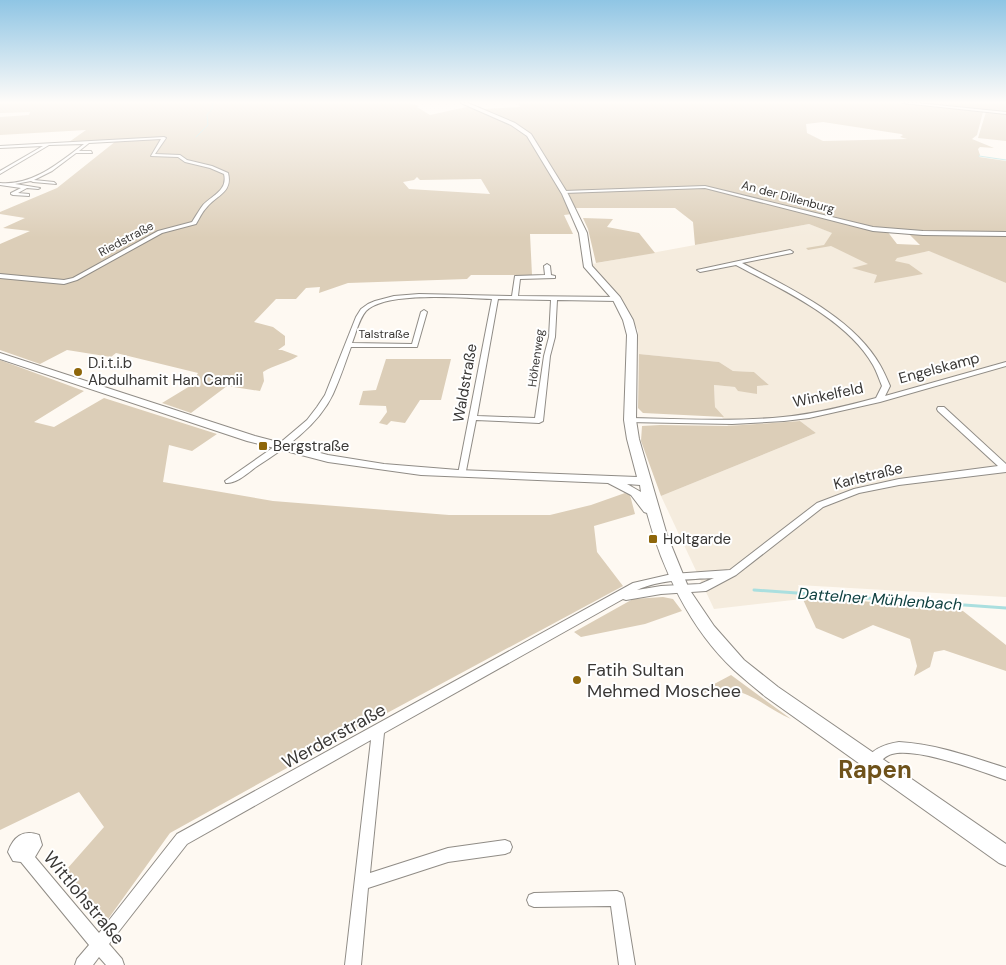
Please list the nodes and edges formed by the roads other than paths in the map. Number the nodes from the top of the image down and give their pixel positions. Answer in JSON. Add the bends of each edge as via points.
{"nodes":[{"id":1,"x":40,"y":148,"type":"edge"},
{"id":2,"x":80,"y":148,"type":"edge"},
{"id":3,"x":158,"y":148,"type":"edge"},
{"id":4,"x":537,"y":148,"type":"edge"},
{"id":5,"x":74,"y":152,"type":"junction"},
{"id":6,"x":91,"y":152,"type":"dead end"},
{"id":7,"x":52,"y":170,"type":"junction"},
{"id":8,"x":59,"y":170,"type":"dead end"},
{"id":9,"x":0,"y":173,"type":"edge"},
{"id":10,"x":50,"y":176,"type":"dead end"},
{"id":11,"x":42,"y":177,"type":"junction"},
{"id":12,"x":30,"y":181,"type":"junction"},
{"id":13,"x":54,"y":183,"type":"dead end"},
{"id":14,"x":0,"y":184,"type":"edge"},
{"id":15,"x":7,"y":184,"type":"junction"},
{"id":16,"x":26,"y":187,"type":"junction"},
{"id":17,"x":38,"y":188,"type":"dead end"},
{"id":18,"x":564,"y":192,"type":"junction"},
{"id":19,"x":27,"y":196,"type":"dead end"},
{"id":20,"x":1006,"y":234,"type":"edge"},
{"id":21,"x":790,"y":252,"type":"dead end"},
{"id":22,"x":737,"y":263,"type":"junction"},
{"id":23,"x":547,"y":266,"type":"dead end"},
{"id":24,"x":700,"y":270,"type":"dead end"},
{"id":25,"x":0,"y":276,"type":"edge"},
{"id":26,"x":550,"y":277,"type":"joint"},
{"id":27,"x":495,"y":297,"type":"junction"},
{"id":28,"x":515,"y":297,"type":"junction"},
{"id":29,"x":554,"y":298,"type":"junction"},
{"id":30,"x":617,"y":299,"type":"junction"},
{"id":31,"x":424,"y":312,"type":"dead end"},
{"id":32,"x":348,"y":345,"type":"junction"},
{"id":33,"x":0,"y":356,"type":"edge"},
{"id":34,"x":1006,"y":364,"type":"edge"},
{"id":35,"x":880,"y":398,"type":"junction"},
{"id":36,"x":941,"y":409,"type":"dead end"},
{"id":37,"x":473,"y":418,"type":"junction"},
{"id":38,"x":630,"y":420,"type":"junction"},
{"id":39,"x":538,"y":421,"type":"junction"},
{"id":40,"x":539,"y":430,"type":"dead end"},
{"id":41,"x":279,"y":447,"type":"junction"},
{"id":42,"x":1006,"y":468,"type":"edge"},
{"id":43,"x":462,"y":474,"type":"junction"},
{"id":44,"x":590,"y":480,"type":"junction"},
{"id":45,"x":229,"y":481,"type":"dead end"},
{"id":46,"x":646,"y":483,"type":"junction"},
{"id":47,"x":615,"y":484,"type":"junction"},
{"id":48,"x":655,"y":517,"type":"junction"},
{"id":49,"x":732,"y":573,"type":"junction"},
{"id":50,"x":679,"y":583,"type":"junction"},
{"id":51,"x":619,"y":597,"type":"junction"},
{"id":52,"x":378,"y":731,"type":"junction"},
{"id":53,"x":872,"y":761,"type":"junction"},
{"id":54,"x":1006,"y":774,"type":"edge"},
{"id":55,"x":505,"y":847,"type":"dead end"},
{"id":56,"x":24,"y":855,"type":"dead end"},
{"id":57,"x":1006,"y":856,"type":"edge"},
{"id":58,"x":363,"y":883,"type":"junction"},
{"id":59,"x":534,"y":900,"type":"dead end"},
{"id":60,"x":99,"y":944,"type":"junction"},
{"id":61,"x":83,"y":965,"type":"edge"},
{"id":62,"x":116,"y":965,"type":"edge"},
{"id":63,"x":353,"y":965,"type":"edge"},
{"id":64,"x":627,"y":965,"type":"edge"}],
"edges":[{"from":1,"to":9,"type":"street"},
{"from":2,"to":5,"type":"street"},
{"from":3,"to":25,"type":"street","name":"Riedstraße","via":[[152,156],[179,156],[186,161],[219,169],[227,175],[224,190],[208,203],[194,223],[160,232],[75,279],[64,282]]},
{"from":4,"to":18,"type":"street"},
{"from":5,"to":6,"type":"street"},
{"from":5,"to":7,"type":"street"},
{"from":7,"to":8,"type":"street"},
{"from":7,"to":11,"type":"street"},
{"from":10,"to":11,"type":"street"},
{"from":11,"to":12,"type":"street"},
{"from":12,"to":13,"type":"street"},
{"from":12,"to":15,"type":"street"},
{"from":14,"to":15,"type":"street"},
{"from":15,"to":16,"type":"street"},
{"from":16,"to":17,"type":"street"},
{"from":16,"to":19,"type":"street","via":[[12,194]]},
{"from":18,"to":20,"type":"street","name":"An der Dillenburg","via":[[705,187],[873,229],[906,233]]},
{"from":18,"to":30,"type":"street","via":[[583,233],[588,267]]},
{"from":21,"to":22,"type":"street"},
{"from":22,"to":24,"type":"street"},
{"from":22,"to":35,"type":"street","name":"Winkelfeld","via":[[800,298],[843,327],[872,355],[881,371],[886,386]]},
{"from":23,"to":26,"type":"street"},
{"from":26,"to":28,"type":"street","via":[[517,276]]},
{"from":27,"to":28,"type":"street"},
{"from":27,"to":32,"type":"street","via":[[400,296],[376,302],[362,311]]},
{"from":27,"to":37,"type":"street","name":"Waldstraße"},
{"from":28,"to":29,"type":"street"},
{"from":29,"to":30,"type":"street"},
{"from":29,"to":39,"type":"street","name":"Höhenweg","via":[[552,337],[546,356]]},
{"from":30,"to":38,"type":"street","via":[[632,335]]},
{"from":31,"to":32,"type":"street","name":"Talstraße","via":[[415,346]]},
{"from":32,"to":41,"type":"street","via":[[323,406]]},
{"from":33,"to":41,"type":"street"},
{"from":34,"to":35,"type":"street","name":"Engelskamp"},
{"from":35,"to":38,"type":"street","name":"Winkelfeld","via":[[834,411],[788,417],[718,421]]},
{"from":36,"to":42,"type":"street","name":"Karlstraße"},
{"from":37,"to":39,"type":"street"},
{"from":37,"to":43,"type":"street","name":"Waldstraße"},
{"from":38,"to":46,"type":"street"},
{"from":39,"to":40,"type":"street","name":"Höhenweg"},
{"from":41,"to":43,"type":"street","via":[[378,467]]},
{"from":41,"to":45,"type":"street"},
{"from":42,"to":49,"type":"street","name":"Karlstraße","via":[[899,482],[857,491],[820,505]]},
{"from":43,"to":44,"type":"street"},
{"from":44,"to":46,"type":"street"},
{"from":44,"to":47,"type":"street"},
{"from":46,"to":47,"type":"street"},
{"from":46,"to":48,"type":"street"},
{"from":47,"to":48,"type":"street","via":[[635,492]]},
{"from":48,"to":50,"type":"street"},
{"from":49,"to":50,"type":"street"},
{"from":49,"to":50,"type":"street","name":"Karlstraße","via":[[702,588]]},
{"from":50,"to":51,"type":"street","name":"Werderstraße","via":[[661,590]]},
{"from":50,"to":51,"type":"street","name":"Werderstraße","via":[[657,579]]},
{"from":50,"to":53,"type":"street","via":[[709,630],[738,664],[772,692]]},
{"from":51,"to":52,"type":"street","name":"Werderstraße"},
{"from":52,"to":58,"type":"street"},
{"from":52,"to":60,"type":"street","name":"Werderstraße","via":[[182,839]]},
{"from":53,"to":54,"type":"street","via":[[888,749],[908,748]]},
{"from":53,"to":57,"type":"street"},
{"from":55,"to":58,"type":"street","via":[[448,855]]},
{"from":56,"to":60,"type":"street","name":"Wittlohstraße"},
{"from":58,"to":63,"type":"street"},
{"from":59,"to":64,"type":"street","via":[[617,898]]},
{"from":60,"to":61,"type":"street"},
{"from":60,"to":62,"type":"street","name":"Wittlohstraße"}]}
